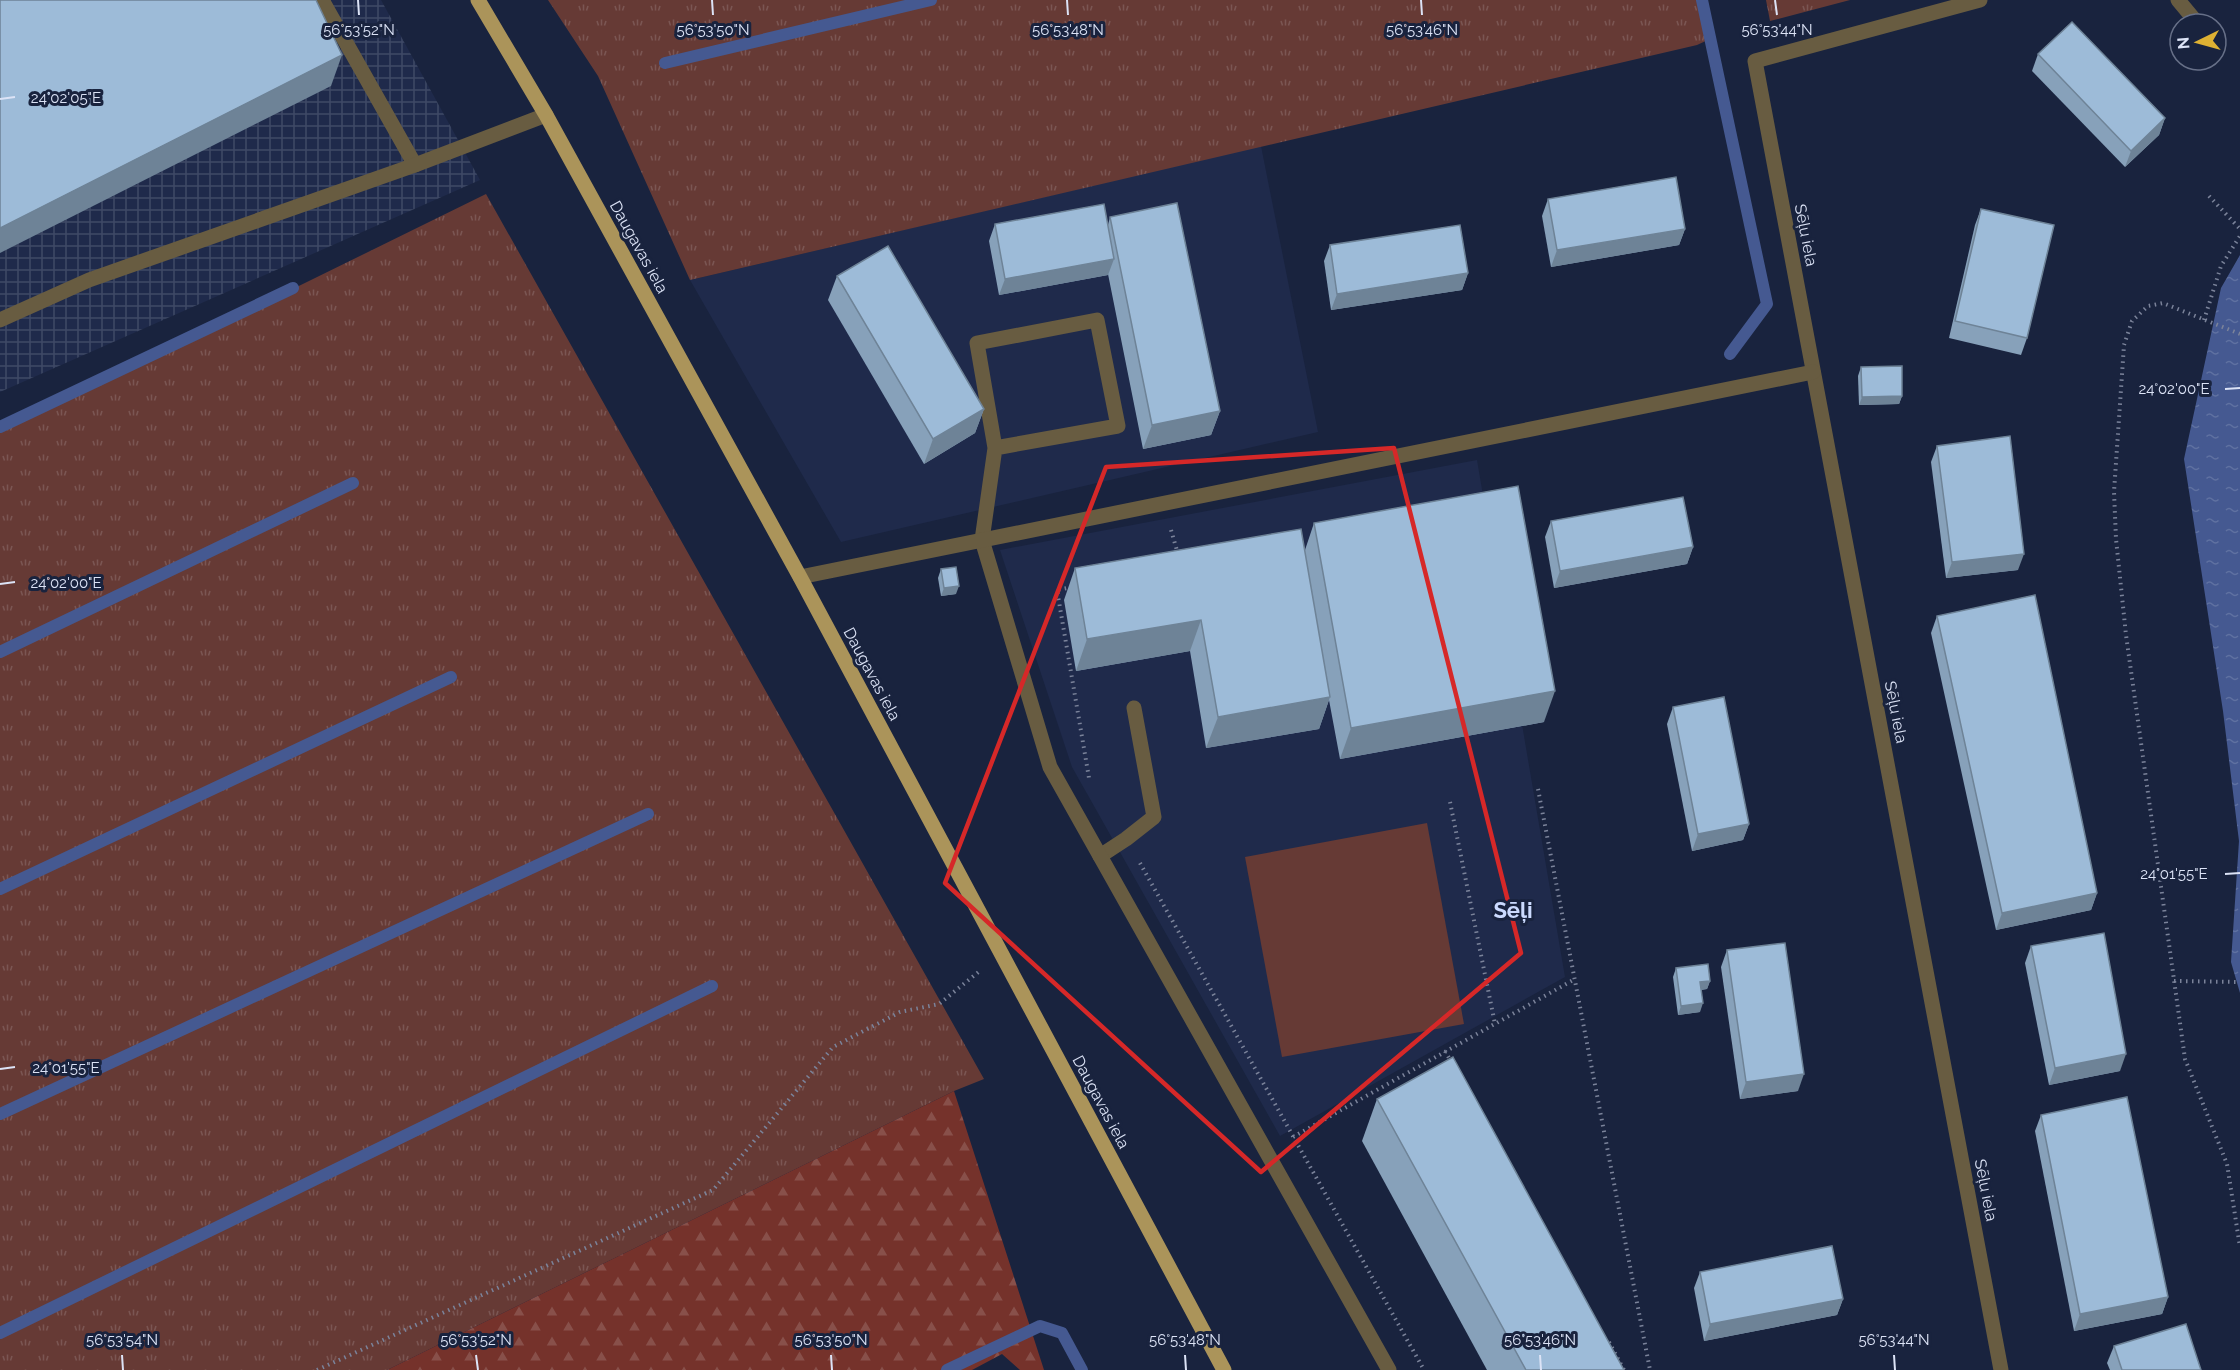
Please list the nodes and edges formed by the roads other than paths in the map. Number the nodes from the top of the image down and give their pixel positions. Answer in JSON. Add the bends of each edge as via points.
{"nodes":[{"id":1,"x":322,"y":0,"type":"edge"},
{"id":2,"x":478,"y":0,"type":"edge"},
{"id":3,"x":1980,"y":0,"type":"edge"},
{"id":4,"x":2178,"y":0,"type":"edge"},
{"id":5,"x":2188,"y":12,"type":"edge"},
{"id":6,"x":546,"y":115,"type":"junction"},
{"id":7,"x":415,"y":165,"type":"junction"},
{"id":8,"x":0,"y":320,"type":"edge"},
{"id":9,"x":1814,"y":372,"type":"junction"},
{"id":10,"x":995,"y":448,"type":"junction"},
{"id":11,"x":982,"y":540,"type":"junction"},
{"id":12,"x":800,"y":577,"type":"junction"},
{"id":13,"x":1134,"y":708,"type":"dead end"},
{"id":14,"x":1100,"y":856,"type":"junction"},
{"id":15,"x":1224,"y":1370,"type":"edge"},
{"id":16,"x":1389,"y":1370,"type":"edge"},
{"id":17,"x":2001,"y":1370,"type":"edge"}],
"edges":[{"from":1,"to":7,"type":"street"},
{"from":2,"to":6,"type":"main road","name":"Daugavas iela"},
{"from":3,"to":9,"type":"street","name":"Sēļu iela","via":[[1755,61]]},
{"from":4,"to":5,"type":"street"},
{"from":6,"to":7,"type":"street"},
{"from":6,"to":12,"type":"main road","name":"Daugavas iela"},
{"from":7,"to":8,"type":"street","via":[[88,280]]},
{"from":9,"to":11,"type":"street"},
{"from":9,"to":17,"type":"street","name":"Sēļu iela"},
{"from":10,"to":10,"type":"street","via":[[1118,426],[1097,320],[977,343]]},
{"from":10,"to":11,"type":"street"},
{"from":11,"to":12,"type":"street"},
{"from":11,"to":14,"type":"street","via":[[1050,767]]},
{"from":12,"to":15,"type":"main road","name":"Daugavas iela"},
{"from":13,"to":14,"type":"street","via":[[1154,817]]},
{"from":14,"to":16,"type":"street"}]}
